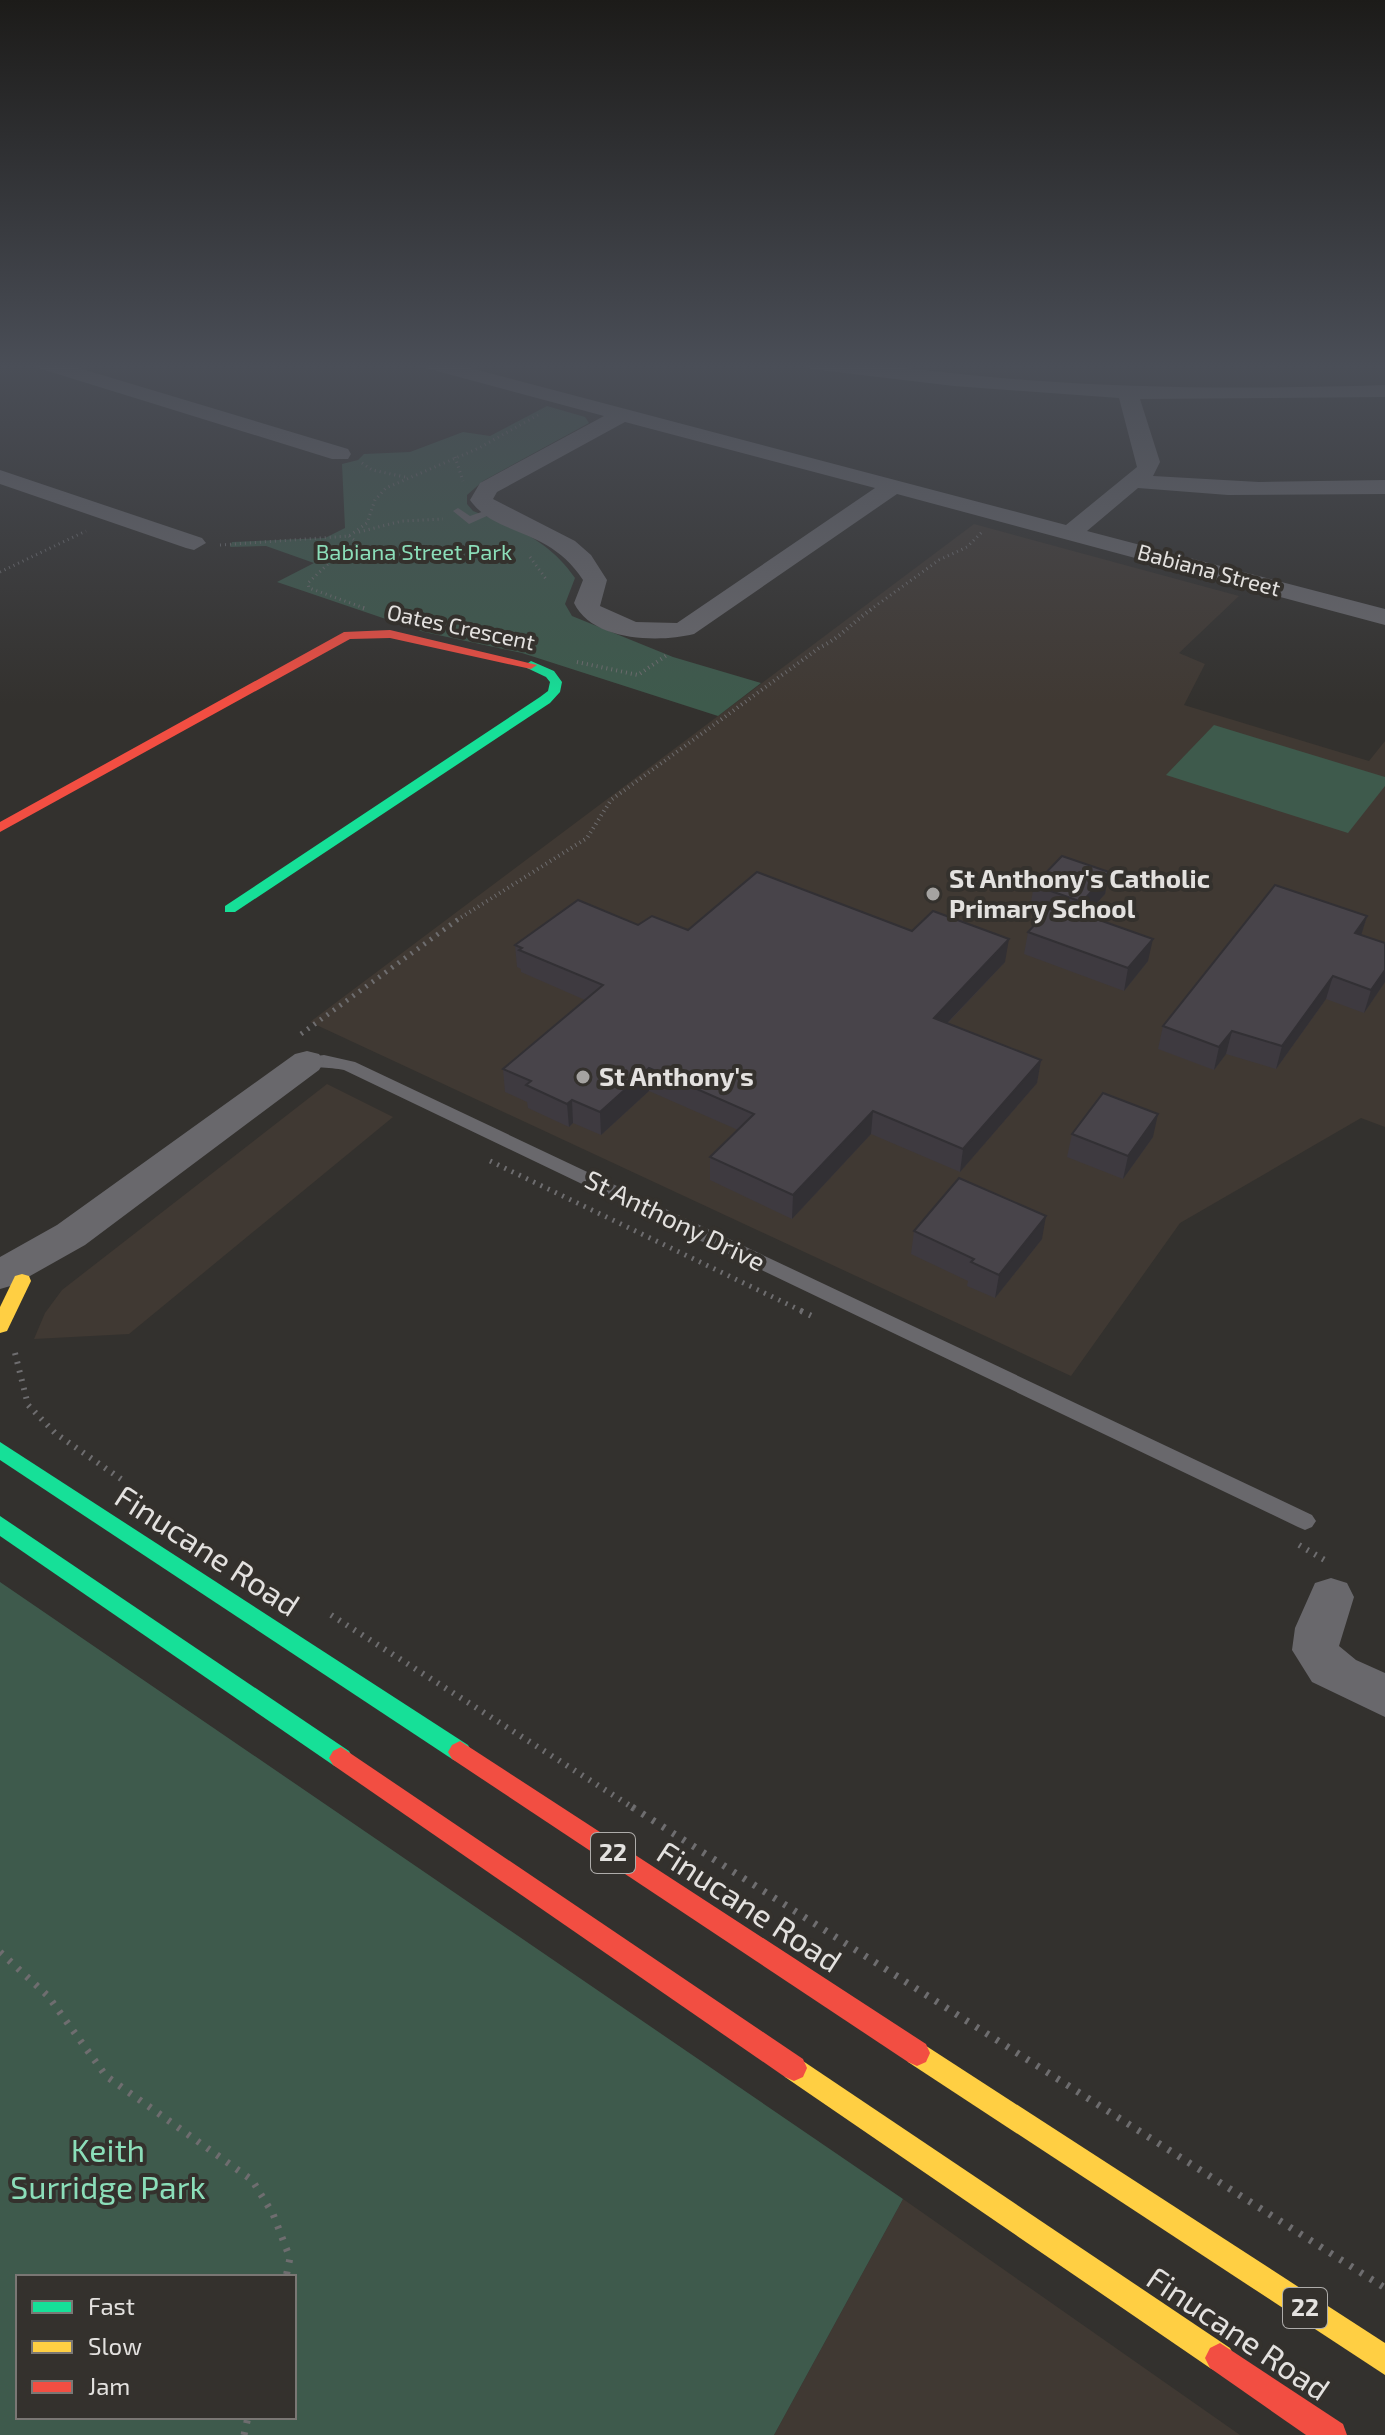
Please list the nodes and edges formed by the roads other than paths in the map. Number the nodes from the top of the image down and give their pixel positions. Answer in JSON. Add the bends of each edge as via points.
{"nodes":[{"id":1,"x":0,"y":477,"type":"edge"},
{"id":2,"x":509,"y":477,"type":"edge"},
{"id":3,"x":858,"y":477,"type":"edge"},
{"id":4,"x":1139,"y":477,"type":"edge"},
{"id":5,"x":1134,"y":481,"type":"junction"},
{"id":6,"x":894,"y":486,"type":"junction"},
{"id":7,"x":1385,"y":487,"type":"edge"},
{"id":8,"x":458,"y":511,"type":"dead end"},
{"id":9,"x":493,"y":511,"type":"junction"},
{"id":10,"x":1070,"y":533,"type":"junction"},
{"id":11,"x":194,"y":543,"type":"road end"},
{"id":12,"x":1385,"y":617,"type":"edge"},
{"id":13,"x":0,"y":828,"type":"edge"},
{"id":14,"x":230,"y":909,"type":"dead end"},
{"id":15,"x":304,"y":1048,"type":"joint"},
{"id":16,"x":5,"y":1281,"type":"edge"},
{"id":17,"x":0,"y":1326,"type":"edge"},
{"id":18,"x":0,"y":1434,"type":"edge"},
{"id":19,"x":2,"y":1452,"type":"edge"},
{"id":20,"x":1305,"y":1521,"type":"dead end"},
{"id":21,"x":0,"y":1525,"type":"edge"},
{"id":22,"x":0,"y":1533,"type":"edge"},
{"id":23,"x":20,"y":1539,"type":"junction"},
{"id":24,"x":1332,"y":1581,"type":"road end"},
{"id":25,"x":1385,"y":1696,"type":"edge"},
{"id":26,"x":1385,"y":2360,"type":"edge"},
{"id":27,"x":1332,"y":2435,"type":"edge"}],
"edges":[{"from":1,"to":11,"type":"street"},
{"from":2,"to":9,"type":"street","via":[[488,488],[481,500]]},
{"from":3,"to":6,"type":"street","name":"Babiana Street"},
{"from":4,"to":5,"type":"street"},
{"from":5,"to":7,"type":"street","via":[[1270,490]]},
{"from":5,"to":10,"type":"street"},
{"from":6,"to":9,"type":"street","via":[[685,629],[670,633],[641,630],[590,611],[586,603],[595,580],[573,548],[534,525]]},
{"from":6,"to":10,"type":"street","name":"Babiana Street"},
{"from":8,"to":9,"type":"lane","via":[[469,521]]},
{"from":10,"to":12,"type":"street","name":"Babiana Street"},
{"from":13,"to":14,"type":"main road","name":"Oates Crescent","via":[[348,635],[390,634],[535,666],[556,682],[545,700]]},
{"from":15,"to":16,"type":"street","via":[[71,1235]]},
{"from":15,"to":20,"type":"lane","name":"St Anthony Drive"},
{"from":16,"to":17,"type":"main road"},
{"from":18,"to":19,"type":"main road"},
{"from":19,"to":26,"type":"main road","name":"Finucane Road","number":"22"},
{"from":21,"to":23,"type":"main road","name":"Finucane Road"},
{"from":22,"to":23,"type":"main road"},
{"from":23,"to":27,"type":"main road","name":"Finucane Road"},
{"from":24,"to":25,"type":"street","via":[[1314,1642],[1317,1657]]}]}
